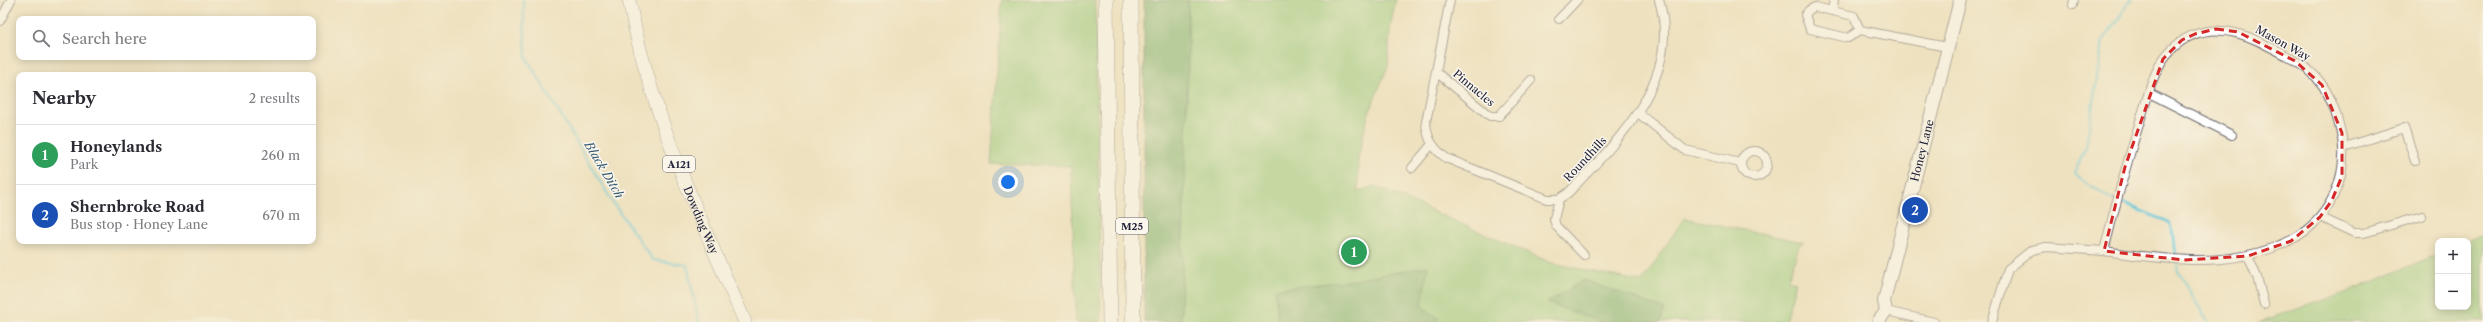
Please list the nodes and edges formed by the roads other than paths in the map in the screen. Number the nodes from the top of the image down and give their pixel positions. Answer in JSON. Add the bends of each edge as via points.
{"nodes":[{"id":1,"x":10,"y":0,"type":"edge"},
{"id":2,"x":629,"y":0,"type":"edge"},
{"id":3,"x":1106,"y":0,"type":"edge"},
{"id":4,"x":1131,"y":0,"type":"edge"},
{"id":5,"x":1450,"y":0,"type":"edge"},
{"id":6,"x":1577,"y":0,"type":"edge"},
{"id":7,"x":1659,"y":0,"type":"edge"},
{"id":8,"x":1834,"y":0,"type":"edge"},
{"id":9,"x":1960,"y":0,"type":"edge"},
{"id":10,"x":1832,"y":11,"type":"junction"},
{"id":11,"x":1559,"y":19,"type":"dead end"},
{"id":12,"x":0,"y":21,"type":"edge"},
{"id":13,"x":1860,"y":30,"type":"junction"},
{"id":14,"x":1947,"y":47,"type":"junction"},
{"id":15,"x":1436,"y":72,"type":"junction"},
{"id":16,"x":1531,"y":80,"type":"dead end"},
{"id":17,"x":2149,"y":93,"type":"junction"},
{"id":18,"x":1638,"y":113,"type":"junction"},
{"id":19,"x":2232,"y":135,"type":"dead end"},
{"id":20,"x":1432,"y":144,"type":"junction"},
{"id":21,"x":2344,"y":147,"type":"junction"},
{"id":22,"x":2415,"y":161,"type":"dead end"},
{"id":23,"x":1740,"y":163,"type":"dead end"},
{"id":24,"x":1412,"y":168,"type":"dead end"},
{"id":25,"x":1559,"y":199,"type":"junction"},
{"id":26,"x":2422,"y":216,"type":"dead end"},
{"id":27,"x":2320,"y":217,"type":"junction"},
{"id":28,"x":2104,"y":250,"type":"junction"},
{"id":29,"x":1584,"y":255,"type":"dead end"},
{"id":30,"x":2248,"y":256,"type":"junction"},
{"id":31,"x":2264,"y":304,"type":"dead end"},
{"id":32,"x":1886,"y":311,"type":"junction"},
{"id":33,"x":745,"y":322,"type":"edge"},
{"id":34,"x":1110,"y":322,"type":"edge"},
{"id":35,"x":1133,"y":322,"type":"edge"},
{"id":36,"x":1878,"y":322,"type":"edge"},
{"id":37,"x":1934,"y":322,"type":"edge"},
{"id":38,"x":1992,"y":322,"type":"edge"}],
"edges":[{"from":1,"to":12,"type":"street"},
{"from":2,"to":33,"type":"main road","name":"Dowding Way","number":"A121","via":[[653,95],[688,190]]},
{"from":3,"to":34,"type":"highway","number":"M25"},
{"from":4,"to":35,"type":"highway","number":"M25"},
{"from":5,"to":15,"type":"street"},
{"from":6,"to":11,"type":"street"},
{"from":7,"to":18,"type":"street","name":"Roundhills","via":[[1664,32],[1659,68],[1646,102]]},
{"from":8,"to":10,"type":"street"},
{"from":9,"to":14,"type":"street","name":"Honey Lane"},
{"from":10,"to":13,"type":"street","via":[[1854,16]]},
{"from":10,"to":13,"type":"street","via":[[1815,7],[1809,10],[1805,15],[1810,29],[1848,38]]},
{"from":13,"to":14,"type":"street"},
{"from":14,"to":32,"type":"street","name":"Honey Lane","via":[[1884,302]]},
{"from":15,"to":16,"type":"street","name":"Pinnacles","via":[[1490,116],[1499,116]]},
{"from":15,"to":20,"type":"street","via":[[1426,122],[1426,135]]},
{"from":17,"to":19,"type":"street"},
{"from":17,"to":21,"type":"street","name":"Mason Way","via":[[2163,59],[2182,40],[2216,29],[2238,32],[2295,61],[2316,78],[2334,108]]},
{"from":17,"to":28,"type":"street","name":"Mason Way","via":[[2125,168]]},
{"from":18,"to":23,"type":"street","via":[[1685,150]]},
{"from":18,"to":25,"type":"street","name":"Roundhills","via":[[1615,143],[1568,193]]},
{"from":20,"to":24,"type":"street"},
{"from":20,"to":25,"type":"street","via":[[1446,158],[1547,199]]},
{"from":21,"to":22,"type":"street","via":[[2404,128]]},
{"from":21,"to":27,"type":"street","name":"Mason Way","via":[[2342,176],[2338,190]]},
{"from":25,"to":29,"type":"street","via":[[1554,219],[1556,226]]},
{"from":26,"to":27,"type":"street","via":[[2364,234],[2354,233]]},
{"from":27,"to":30,"type":"street","name":"Mason Way","via":[[2291,240]]},
{"from":28,"to":30,"type":"street","name":"Mason Way","via":[[2197,261]]},
{"from":28,"to":38,"type":"street","name":"Mason Way","via":[[2046,247],[2032,250],[2008,269]]},
{"from":30,"to":31,"type":"street"},
{"from":32,"to":36,"type":"street"},
{"from":32,"to":37,"type":"street"}]}
